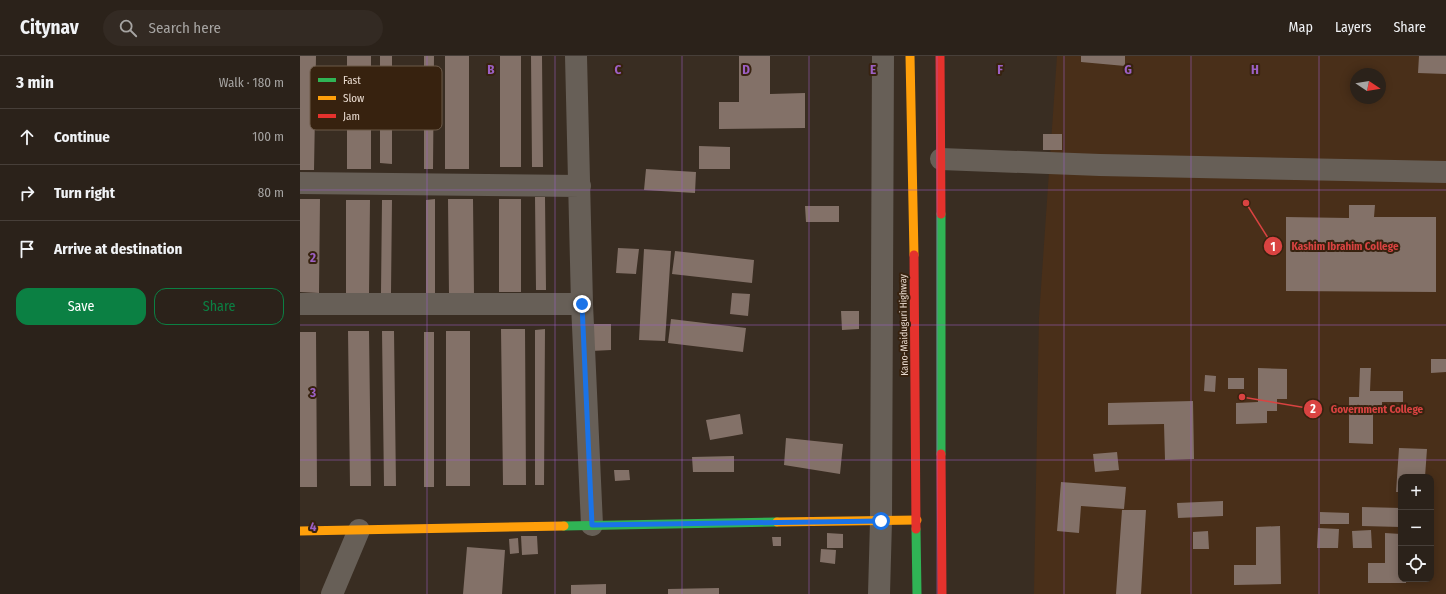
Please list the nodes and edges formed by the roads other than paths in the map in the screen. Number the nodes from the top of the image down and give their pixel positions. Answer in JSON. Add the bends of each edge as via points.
{"nodes":[{"id":1,"x":576,"y":56,"type":"edge"},
{"id":2,"x":883,"y":56,"type":"edge"},
{"id":3,"x":910,"y":56,"type":"edge"},
{"id":4,"x":940,"y":56,"type":"edge"},
{"id":5,"x":941,"y":158,"type":"junction"},
{"id":6,"x":1446,"y":172,"type":"edge"},
{"id":7,"x":300,"y":184,"type":"edge"},
{"id":8,"x":580,"y":186,"type":"junction"},
{"id":9,"x":300,"y":304,"type":"edge"},
{"id":10,"x":582,"y":304,"type":"junction"},
{"id":11,"x":917,"y":520,"type":"junction"},
{"id":12,"x":881,"y":521,"type":"junction"},
{"id":13,"x":592,"y":525,"type":"junction"},
{"id":14,"x":359,"y":530,"type":"junction"},
{"id":15,"x":300,"y":531,"type":"edge"},
{"id":16,"x":332,"y":594,"type":"edge"},
{"id":17,"x":879,"y":594,"type":"edge"},
{"id":18,"x":917,"y":594,"type":"edge"},
{"id":19,"x":942,"y":594,"type":"edge"}],
"edges":[{"from":1,"to":8,"type":"street"},
{"from":2,"to":12,"type":"street"},
{"from":3,"to":11,"type":"main road","name":"Kano-Maiduguri Highway","via":[[914,159]]},
{"from":4,"to":5,"type":"main road"},
{"from":5,"to":6,"type":"street","via":[[1100,165]]},
{"from":5,"to":19,"type":"main road"},
{"from":7,"to":8,"type":"street"},
{"from":8,"to":10,"type":"street"},
{"from":9,"to":10,"type":"street"},
{"from":10,"to":13,"type":"street"},
{"from":11,"to":12,"type":"main road"},
{"from":11,"to":18,"type":"main road","name":"Kano-Maiduguri Highway"},
{"from":12,"to":13,"type":"main road"},
{"from":12,"to":17,"type":"street"},
{"from":13,"to":14,"type":"main road"},
{"from":14,"to":15,"type":"main road"},
{"from":14,"to":16,"type":"street"}]}
